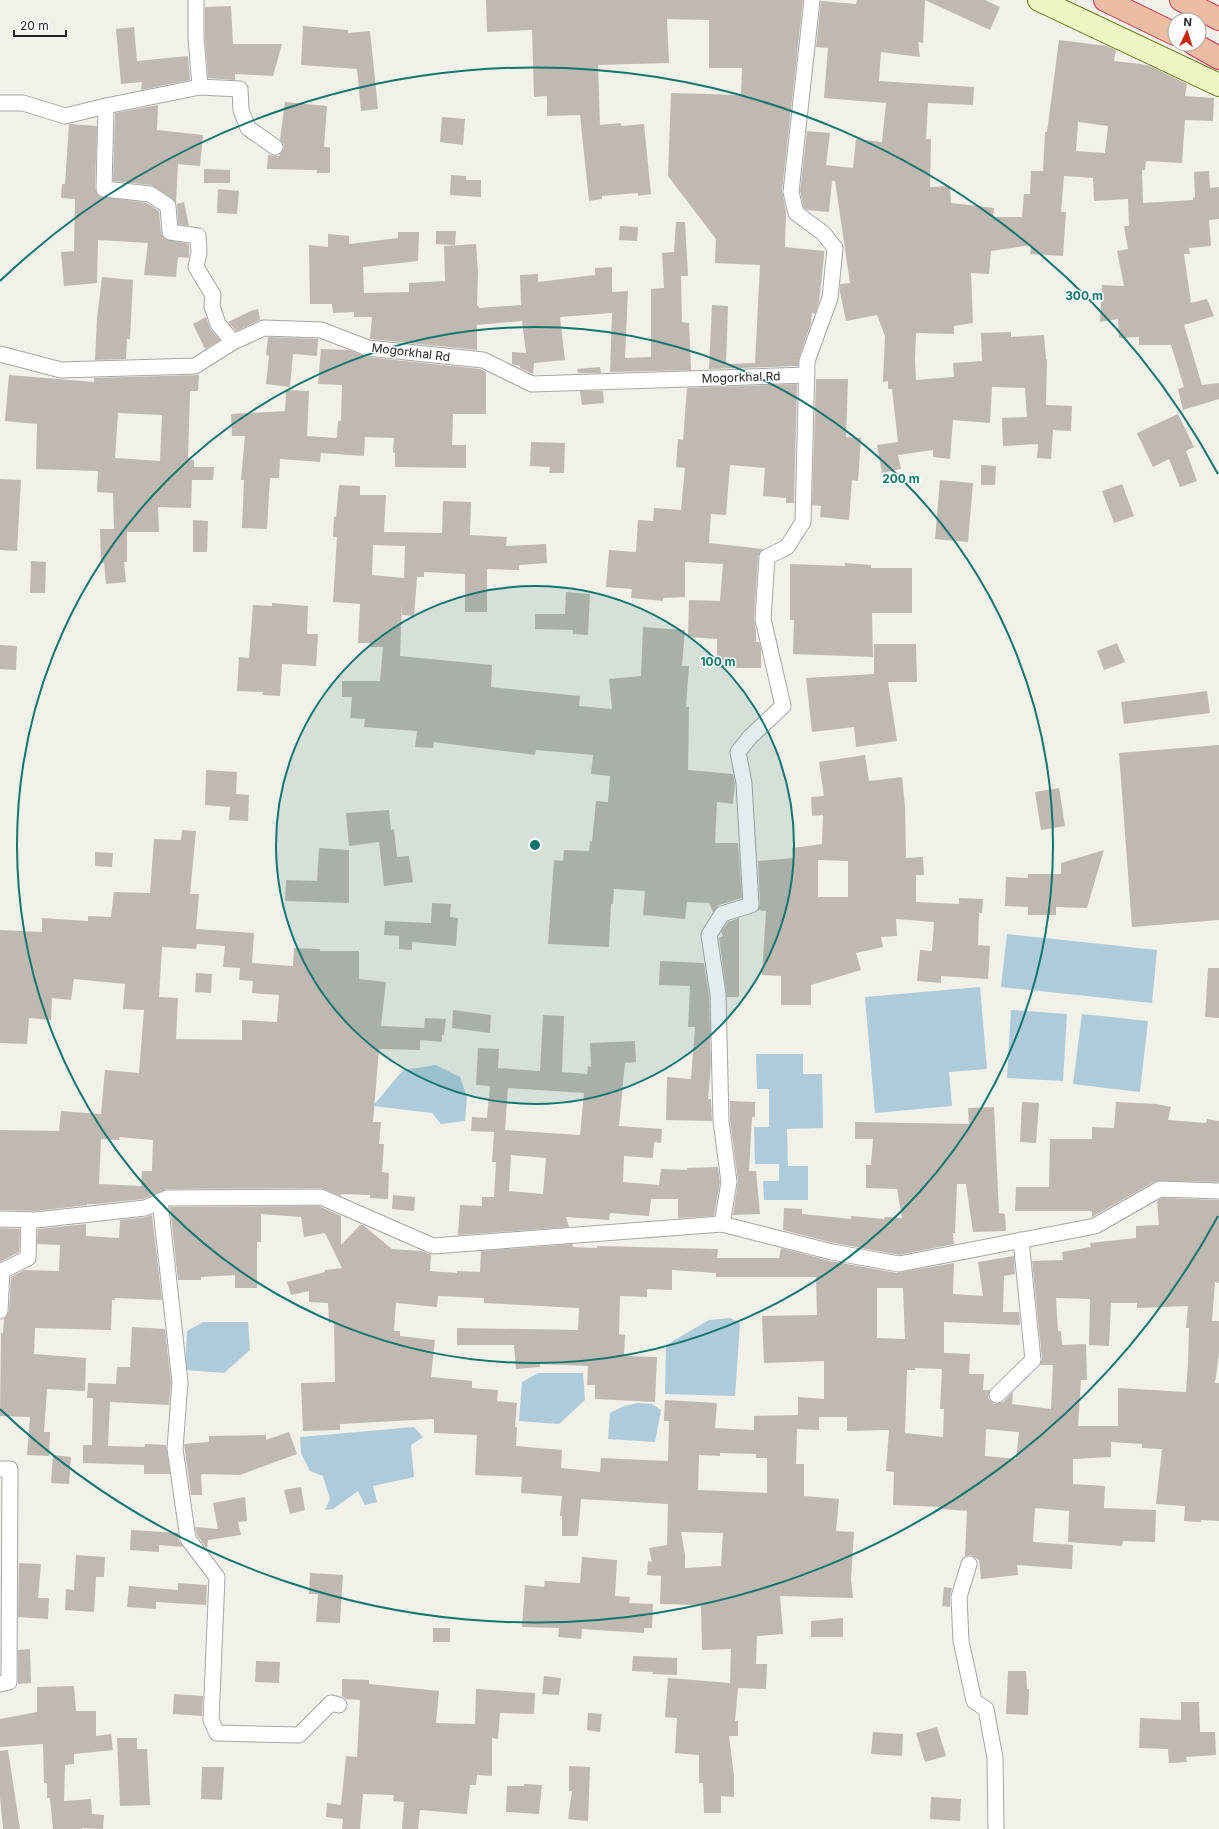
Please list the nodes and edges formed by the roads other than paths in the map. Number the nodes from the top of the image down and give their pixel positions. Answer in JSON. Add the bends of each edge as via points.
{"nodes":[{"id":1,"x":196,"y":0,"type":"edge"},
{"id":2,"x":812,"y":0,"type":"edge"},
{"id":3,"x":1039,"y":0,"type":"edge"},
{"id":4,"x":1105,"y":0,"type":"edge"},
{"id":5,"x":1181,"y":0,"type":"edge"},
{"id":6,"x":1219,"y":19,"type":"edge"},
{"id":7,"x":1167,"y":30,"type":"edge"},
{"id":8,"x":1207,"y":51,"type":"edge"},
{"id":9,"x":1219,"y":58,"type":"edge"},
{"id":10,"x":1219,"y":85,"type":"edge"},
{"id":11,"x":200,"y":87,"type":"junction"},
{"id":12,"x":0,"y":103,"type":"edge"},
{"id":13,"x":106,"y":106,"type":"junction"},
{"id":14,"x":275,"y":147,"type":"dead end"},
{"id":15,"x":233,"y":342,"type":"junction"},
{"id":16,"x":0,"y":354,"type":"edge"},
{"id":17,"x":807,"y":375,"type":"junction"},
{"id":18,"x":1219,"y":1191,"type":"edge"},
{"id":19,"x":160,"y":1201,"type":"junction"},
{"id":20,"x":0,"y":1219,"type":"edge"},
{"id":21,"x":29,"y":1220,"type":"junction"},
{"id":22,"x":722,"y":1224,"type":"junction"},
{"id":23,"x":1021,"y":1240,"type":"junction"},
{"id":24,"x":0,"y":1311,"type":"edge"},
{"id":25,"x":997,"y":1395,"type":"dead end"},
{"id":26,"x":0,"y":1469,"type":"edge"},
{"id":27,"x":969,"y":1564,"type":"dead end"},
{"id":28,"x":0,"y":1684,"type":"edge"},
{"id":29,"x":340,"y":1705,"type":"dead end"},
{"id":30,"x":996,"y":1829,"type":"edge"}],
"edges":[{"from":1,"to":11,"type":"street"},
{"from":2,"to":17,"type":"street","via":[[791,192],[796,213],[823,233],[835,248],[830,298],[807,361]]},
{"from":3,"to":10,"type":"main road"},
{"from":4,"to":7,"type":"highway"},
{"from":5,"to":6,"type":"highway"},
{"from":8,"to":9,"type":"highway"},
{"from":11,"to":13,"type":"street"},
{"from":11,"to":14,"type":"street","via":[[240,89],[241,110],[248,128]]},
{"from":12,"to":13,"type":"street","via":[[23,103],[65,116]]},
{"from":13,"to":15,"type":"street","via":[[104,189],[150,194],[168,206],[170,232],[198,236],[199,253],[196,266],[213,295],[212,306],[218,324]]},
{"from":15,"to":16,"type":"street","name":"Mogorkhal Rd","via":[[195,366],[61,370]]},
{"from":15,"to":17,"type":"street","name":"Mogorkhal Rd","via":[[264,328],[322,330],[368,348],[483,360],[532,384]]},
{"from":17,"to":22,"type":"street","via":[[803,522],[787,547],[767,556],[763,619],[783,706],[738,752],[744,783],[751,905],[722,914],[709,935],[718,994],[721,1121],[729,1182]]},
{"from":18,"to":23,"type":"street","via":[[1160,1189],[1095,1226]]},
{"from":19,"to":21,"type":"street","via":[[146,1208]]},
{"from":19,"to":22,"type":"street","via":[[167,1198],[321,1197],[433,1246]]},
{"from":19,"to":29,"type":"street","via":[[180,1382],[175,1449],[188,1539],[217,1577],[211,1720],[217,1733],[299,1735],[331,1703]]},
{"from":20,"to":21,"type":"street"},
{"from":21,"to":24,"type":"street","via":[[28,1258],[2,1271]]},
{"from":22,"to":23,"type":"street","via":[[832,1252],[899,1264]]},
{"from":23,"to":25,"type":"street","via":[[1033,1360]]},
{"from":26,"to":28,"type":"street","via":[[10,1469],[9,1682]]},
{"from":27,"to":30,"type":"street","via":[[959,1597],[961,1641],[974,1701],[986,1710],[995,1758]]}]}
